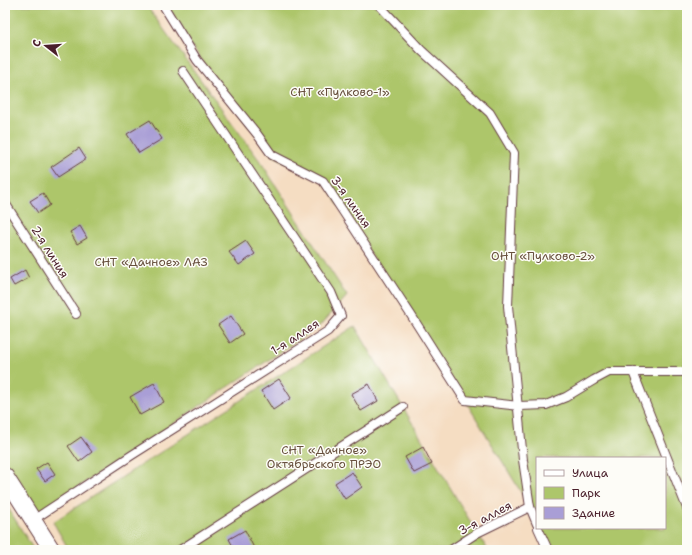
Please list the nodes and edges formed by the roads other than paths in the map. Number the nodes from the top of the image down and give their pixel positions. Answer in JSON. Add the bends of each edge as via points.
{"nodes":[{"id":1,"x":163,"y":5,"type":"edge"},
{"id":2,"x":379,"y":5,"type":"edge"},
{"id":3,"x":183,"y":71,"type":"dead end"},
{"id":4,"x":5,"y":203,"type":"edge"},
{"id":5,"x":76,"y":314,"type":"dead end"},
{"id":6,"x":633,"y":372,"type":"junction"},
{"id":7,"x":687,"y":372,"type":"edge"},
{"id":8,"x":519,"y":406,"type":"junction"},
{"id":9,"x":403,"y":407,"type":"dead end"},
{"id":10,"x":5,"y":476,"type":"edge"},
{"id":11,"x":530,"y":507,"type":"junction"},
{"id":12,"x":687,"y":508,"type":"edge"},
{"id":13,"x":33,"y":520,"type":"junction"},
{"id":14,"x":536,"y":522,"type":"edge"},
{"id":15,"x":538,"y":529,"type":"edge"},
{"id":16,"x":52,"y":550,"type":"edge"},
{"id":17,"x":180,"y":550,"type":"edge"},
{"id":18,"x":451,"y":550,"type":"edge"},
{"id":19,"x":548,"y":550,"type":"edge"}],
"edges":[{"from":1,"to":8,"type":"lane","name":"3-я линия","via":[[198,60],[272,155],[323,181],[465,400]]},
{"from":2,"to":8,"type":"lane","via":[[421,50],[490,113],[514,153],[508,306]]},
{"from":3,"to":13,"type":"lane","name":"1-я аллея","via":[[331,292],[341,316],[328,330]]},
{"from":4,"to":5,"type":"lane","name":"2-я линия"},
{"from":6,"to":7,"type":"lane"},
{"from":6,"to":8,"type":"lane","via":[[609,372],[566,397],[546,405]]},
{"from":6,"to":12,"type":"lane"},
{"from":8,"to":11,"type":"lane"},
{"from":9,"to":17,"type":"lane"},
{"from":10,"to":13,"type":"street"},
{"from":11,"to":14,"type":"lane"},
{"from":11,"to":18,"type":"lane","name":"3-я аллея","via":[[477,533]]},
{"from":13,"to":16,"type":"street"},
{"from":15,"to":19,"type":"lane"}]}
